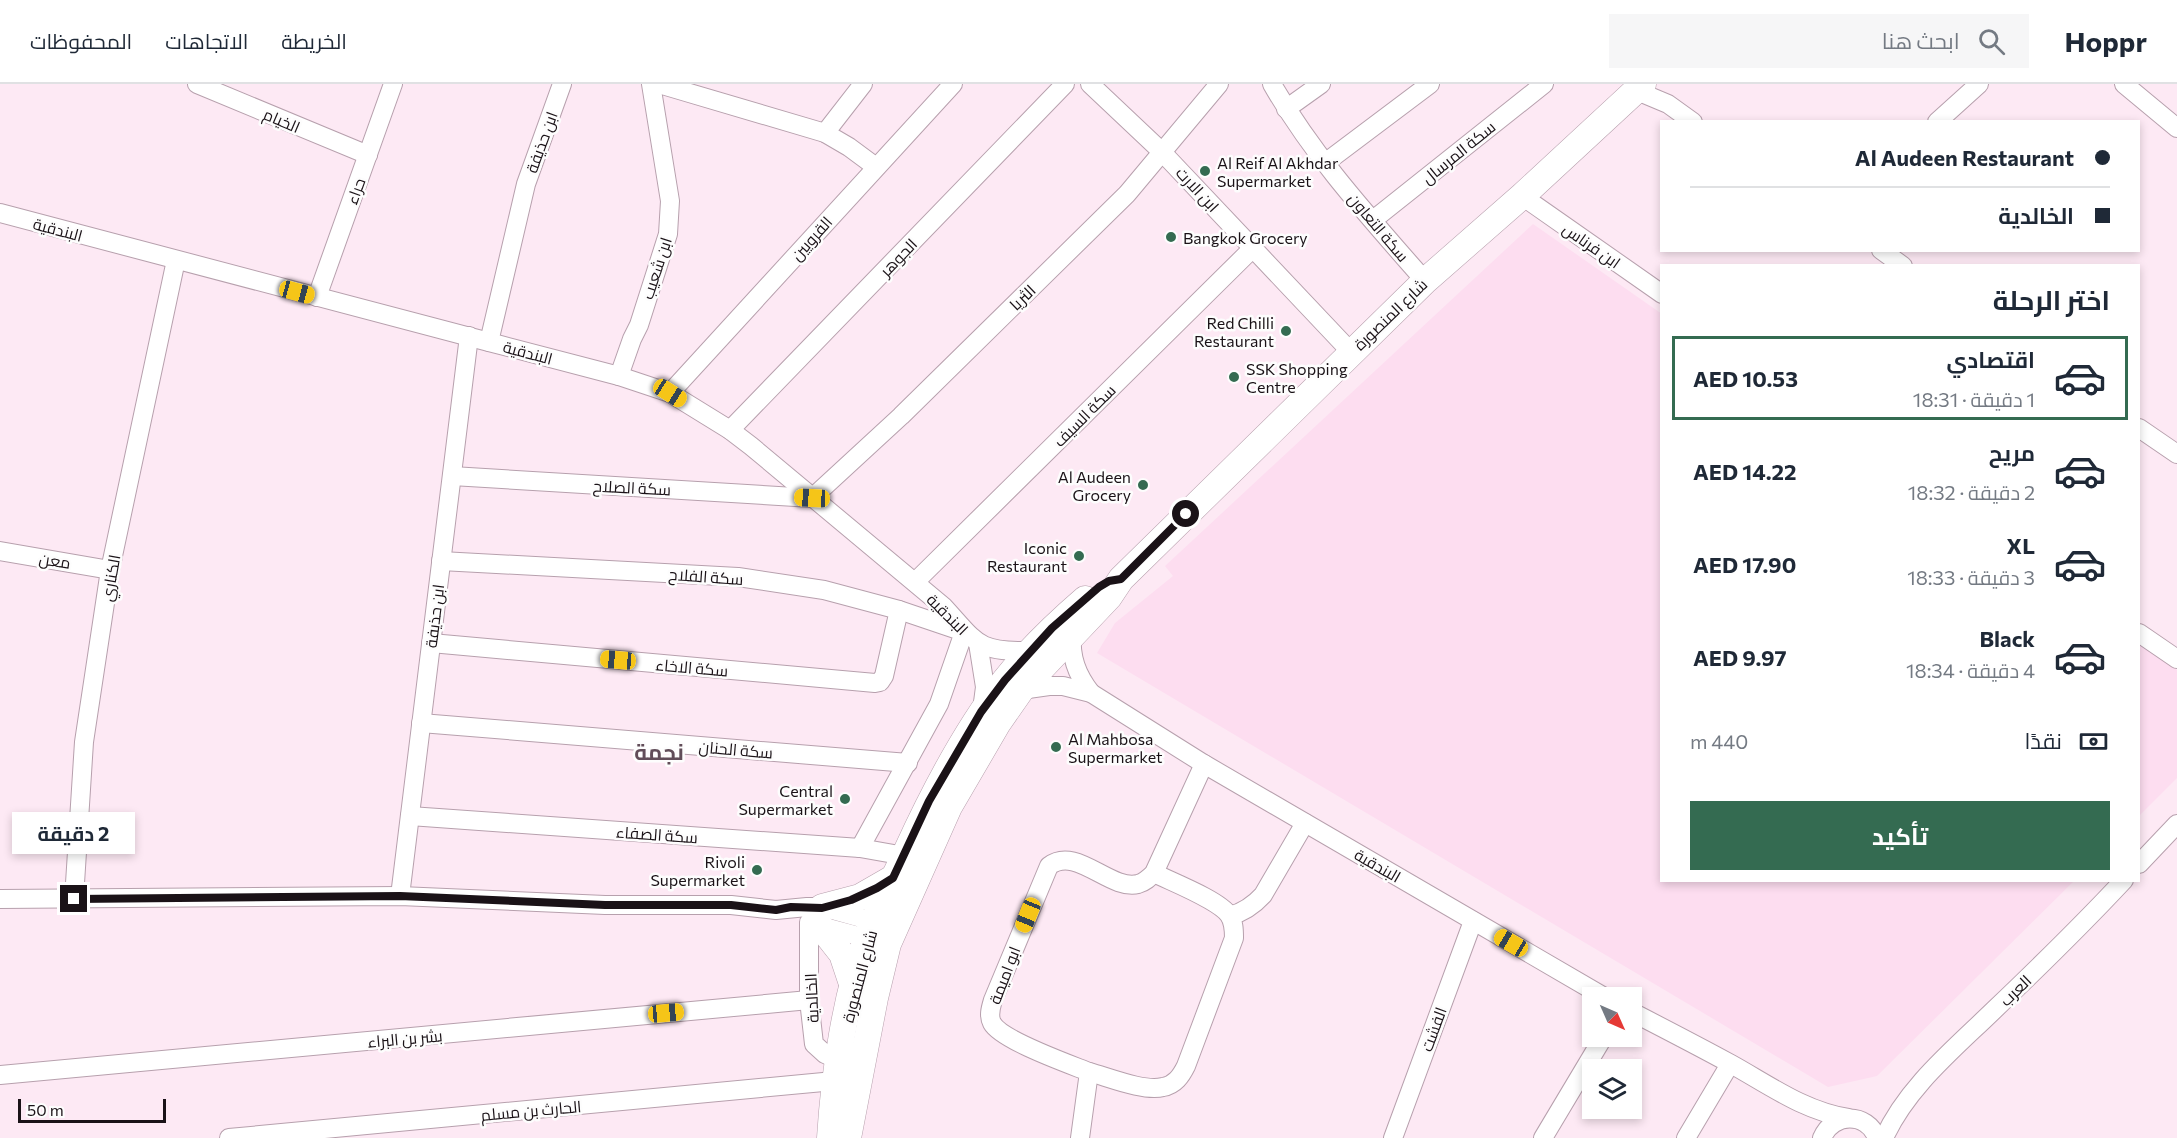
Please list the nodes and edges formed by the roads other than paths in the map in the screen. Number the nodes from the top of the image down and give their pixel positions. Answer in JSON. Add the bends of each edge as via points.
{"nodes":[{"id":1,"x":197,"y":84,"type":"edge"},
{"id":2,"x":393,"y":84,"type":"edge"},
{"id":3,"x":562,"y":84,"type":"edge"},
{"id":4,"x":651,"y":84,"type":"edge"},
{"id":5,"x":659,"y":84,"type":"edge"},
{"id":6,"x":863,"y":84,"type":"edge"},
{"id":7,"x":953,"y":84,"type":"edge"},
{"id":8,"x":1065,"y":84,"type":"edge"},
{"id":9,"x":1090,"y":84,"type":"edge"},
{"id":10,"x":1219,"y":84,"type":"edge"},
{"id":11,"x":1272,"y":84,"type":"edge"},
{"id":12,"x":1321,"y":84,"type":"edge"},
{"id":13,"x":1430,"y":84,"type":"edge"},
{"id":14,"x":1544,"y":84,"type":"edge"},
{"id":15,"x":1979,"y":84,"type":"edge"},
{"id":16,"x":2124,"y":84,"type":"edge"},
{"id":17,"x":1640,"y":87,"type":"edge"},
{"id":18,"x":1286,"y":109,"type":"junction"},
{"id":19,"x":1690,"y":120,"type":"edge"},
{"id":20,"x":1939,"y":120,"type":"edge"},
{"id":21,"x":2177,"y":128,"type":"edge"},
{"id":22,"x":825,"y":133,"type":"junction"},
{"id":23,"x":1161,"y":151,"type":"junction"},
{"id":24,"x":368,"y":155,"type":"junction"},
{"id":25,"x":1325,"y":163,"type":"junction"},
{"id":26,"x":876,"y":167,"type":"junction"},
{"id":27,"x":1522,"y":196,"type":"junction"},
{"id":28,"x":0,"y":213,"type":"edge"},
{"id":29,"x":1372,"y":220,"type":"junction"},
{"id":30,"x":1253,"y":248,"type":"junction"},
{"id":31,"x":1884,"y":252,"type":"edge"},
{"id":32,"x":176,"y":260,"type":"junction"},
{"id":33,"x":1900,"y":264,"type":"edge"},
{"id":34,"x":1425,"y":281,"type":"junction"},
{"id":35,"x":1660,"y":293,"type":"edge"},
{"id":36,"x":317,"y":297,"type":"junction"},
{"id":37,"x":469,"y":336,"type":"junction"},
{"id":38,"x":489,"y":342,"type":"junction"},
{"id":39,"x":1351,"y":352,"type":"junction"},
{"id":40,"x":619,"y":376,"type":"junction"},
{"id":41,"x":670,"y":393,"type":"junction"},
{"id":42,"x":730,"y":429,"type":"junction"},
{"id":43,"x":2140,"y":429,"type":"edge"},
{"id":44,"x":2177,"y":454,"type":"edge"},
{"id":45,"x":452,"y":476,"type":"junction"},
{"id":46,"x":812,"y":498,"type":"junction"},
{"id":47,"x":0,"y":551,"type":"edge"},
{"id":48,"x":441,"y":561,"type":"junction"},
{"id":49,"x":110,"y":570,"type":"junction"},
{"id":50,"x":1121,"y":579,"type":"junction"},
{"id":51,"x":915,"y":582,"type":"junction"},
{"id":52,"x":899,"y":610,"type":"junction"},
{"id":53,"x":1072,"y":634,"type":"junction"},
{"id":54,"x":2140,"y":634,"type":"edge"},
{"id":55,"x":971,"y":638,"type":"junction"},
{"id":56,"x":431,"y":643,"type":"junction"},
{"id":57,"x":1030,"y":651,"type":"junction"},
{"id":58,"x":2177,"y":659,"type":"edge"},
{"id":59,"x":1021,"y":690,"type":"junction"},
{"id":60,"x":1091,"y":693,"type":"junction"},
{"id":61,"x":981,"y":712,"type":"junction"},
{"id":62,"x":421,"y":723,"type":"junction"},
{"id":63,"x":908,"y":763,"type":"junction"},
{"id":64,"x":1204,"y":764,"type":"junction"},
{"id":65,"x":410,"y":816,"type":"junction"},
{"id":66,"x":1305,"y":823,"type":"junction"},
{"id":67,"x":2177,"y":824,"type":"edge"},
{"id":68,"x":860,"y":848,"type":"junction"},
{"id":69,"x":905,"y":855,"type":"junction"},
{"id":70,"x":2140,"y":863,"type":"edge"},
{"id":71,"x":1154,"y":873,"type":"junction"},
{"id":72,"x":893,"y":878,"type":"junction"},
{"id":73,"x":2122,"y":882,"type":"edge"},
{"id":74,"x":400,"y":896,"type":"junction"},
{"id":75,"x":0,"y":899,"type":"edge"},
{"id":76,"x":74,"y":899,"type":"junction"},
{"id":77,"x":1230,"y":916,"type":"junction"},
{"id":78,"x":817,"y":919,"type":"junction"},
{"id":79,"x":1473,"y":921,"type":"junction"},
{"id":80,"x":881,"y":933,"type":"junction"},
{"id":81,"x":853,"y":987,"type":"junction"},
{"id":82,"x":1587,"y":987,"type":"edge"},
{"id":83,"x":809,"y":1000,"type":"junction"},
{"id":84,"x":1642,"y":1017,"type":"edge"},
{"id":85,"x":1597,"y":1047,"type":"edge"},
{"id":86,"x":1730,"y":1064,"type":"junction"},
{"id":87,"x":836,"y":1070,"type":"junction"},
{"id":88,"x":1089,"y":1072,"type":"junction"},
{"id":89,"x":0,"y":1075,"type":"edge"},
{"id":90,"x":1906,"y":1099,"type":"junction"},
{"id":91,"x":1799,"y":1103,"type":"junction"},
{"id":92,"x":1857,"y":1120,"type":"junction"},
{"id":93,"x":229,"y":1138,"type":"edge"},
{"id":94,"x":830,"y":1138,"type":"edge"},
{"id":95,"x":848,"y":1138,"type":"edge"},
{"id":96,"x":1080,"y":1138,"type":"edge"},
{"id":97,"x":1393,"y":1138,"type":"edge"},
{"id":98,"x":1543,"y":1138,"type":"edge"},
{"id":99,"x":1686,"y":1138,"type":"edge"},
{"id":100,"x":1822,"y":1138,"type":"edge"},
{"id":101,"x":1877,"y":1138,"type":"edge"},
{"id":102,"x":1884,"y":1138,"type":"edge"}],
"edges":[{"from":1,"to":24,"type":"street","name":"الخيام"},
{"from":2,"to":24,"type":"street","name":"حراء"},
{"from":3,"to":38,"type":"street","name":"ابن حذيفة","via":[[526,184]]},
{"from":4,"to":40,"type":"street","name":"ابن شعيب","via":[[669,201],[668,234]]},
{"from":5,"to":22,"type":"street"},
{"from":6,"to":22,"type":"street"},
{"from":7,"to":26,"type":"street","name":"القرويين"},
{"from":8,"to":42,"type":"street","name":"الجوهر"},
{"from":9,"to":23,"type":"street","name":"ابن الارت"},
{"from":10,"to":23,"type":"street","name":"الثريا"},
{"from":11,"to":18,"type":"street","name":"سكة التعاون"},
{"from":12,"to":18,"type":"street"},
{"from":13,"to":25,"type":"street"},
{"from":14,"to":29,"type":"street","name":"سكة المرسال"},
{"from":15,"to":20,"type":"street"},
{"from":16,"to":21,"type":"street"},
{"from":17,"to":19,"type":"street"},
{"from":17,"to":27,"type":"main road","name":"شارع المنصورة"},
{"from":18,"to":25,"type":"street","name":"سكة التعاون"},
{"from":22,"to":26,"type":"street"},
{"from":23,"to":30,"type":"street","name":"ابن الارت"},
{"from":23,"to":46,"type":"street","name":"الثريا","via":[[1127,194]]},
{"from":24,"to":36,"type":"street","name":"حراء"},
{"from":25,"to":29,"type":"street","name":"سكة التعاون"},
{"from":26,"to":41,"type":"street","name":"القرويين"},
{"from":27,"to":34,"type":"main road","name":"شارع المنصورة"},
{"from":27,"to":35,"type":"street","name":"ابن فرناس"},
{"from":28,"to":32,"type":"street","name":"البندقية"},
{"from":29,"to":34,"type":"street","name":"سكة التعاون"},
{"from":30,"to":39,"type":"street","name":"ابن الارت"},
{"from":30,"to":51,"type":"street","name":"سكة السيف"},
{"from":31,"to":33,"type":"street"},
{"from":32,"to":36,"type":"street","name":"البندقية"},
{"from":32,"to":49,"type":"street","name":"الكناري"},
{"from":34,"to":39,"type":"main road","name":"شارع المنصورة"},
{"from":36,"to":37,"type":"street","name":"البندقية"},
{"from":37,"to":38,"type":"street","name":"البندقية"},
{"from":37,"to":45,"type":"street","name":"ابن حذيفة"},
{"from":38,"to":40,"type":"street","name":"البندقية"},
{"from":39,"to":50,"type":"main road","name":"شارع المنصورة"},
{"from":40,"to":41,"type":"street","name":"البندقية"},
{"from":41,"to":42,"type":"street","name":"البندقية"},
{"from":42,"to":46,"type":"street","name":"البندقية"},
{"from":43,"to":44,"type":"street"},
{"from":45,"to":46,"type":"street","name":"سكة الصلاح"},
{"from":45,"to":48,"type":"street","name":"ابن حذيفة"},
{"from":46,"to":51,"type":"street","name":"البندقية"},
{"from":47,"to":49,"type":"street","name":"معن"},
{"from":48,"to":52,"type":"street","name":"سكة الفلاح","via":[[738,576],[824,590]]},
{"from":48,"to":56,"type":"street","name":"ابن حذيفة"},
{"from":49,"to":76,"type":"street","name":"الكناري","via":[[84,742]]},
{"from":50,"to":53,"type":"main road","name":"شارع المنصورة","via":[[1109,597]]},
{"from":50,"to":57,"type":"main road","name":"شارع المنصورة","via":[[1099,587]]},
{"from":51,"to":55,"type":"street","name":"البندقية"},
{"from":52,"to":55,"type":"street","name":"سكة الفلاح"},
{"from":52,"to":56,"type":"street","name":"سكة الاخاء","via":[[884,676],[874,684]]},
{"from":53,"to":59,"type":"main road","name":"شارع المنصورة"},
{"from":53,"to":60,"type":"street","name":"البندقية","via":[[1075,665]]},
{"from":54,"to":58,"type":"street"},
{"from":55,"to":57,"type":"street","name":"البندقية","via":[[994,650]]},
{"from":55,"to":61,"type":"street","name":"البندقية","via":[[985,687]]},
{"from":55,"to":63,"type":"street"},
{"from":56,"to":62,"type":"street","name":"ابن حذيفة"},
{"from":57,"to":61,"type":"main road","name":"شارع المنصورة"},
{"from":59,"to":60,"type":"street","name":"البندقية","via":[[1063,686]]},
{"from":59,"to":80,"type":"main road","name":"شارع المنصورة","via":[[949,807]]},
{"from":60,"to":64,"type":"street","name":"البندقية"},
{"from":61,"to":69,"type":"main road","name":"شارع المنصورة","via":[[929,801]]},
{"from":62,"to":63,"type":"street","name":"سكة الحنان"},
{"from":62,"to":65,"type":"street","name":"ابن حذيفة"},
{"from":63,"to":68,"type":"street"},
{"from":64,"to":66,"type":"street","name":"البندقية"},
{"from":64,"to":71,"type":"street"},
{"from":65,"to":68,"type":"street","name":"سكة الصفاء"},
{"from":65,"to":74,"type":"street","name":"ابن حذيفة"},
{"from":66,"to":77,"type":"street","via":[[1263,895],[1254,905]]},
{"from":66,"to":79,"type":"street","name":"البندقية"},
{"from":67,"to":70,"type":"street"},
{"from":68,"to":69,"type":"street","name":"سكة الصفاء"},
{"from":69,"to":72,"type":"main road","name":"شارع المنصورة"},
{"from":71,"to":77,"type":"street","via":[[1221,906]]},
{"from":71,"to":88,"type":"street","name":"ابو اميمة","via":[[1137,885],[1072,861],[1055,861],[1045,873],[993,1000],[991,1021],[1004,1035]]},
{"from":72,"to":78,"type":"main road"},
{"from":72,"to":80,"type":"main road","name":"شارع المنصورة"},
{"from":73,"to":90,"type":"street","name":"العرب"},
{"from":74,"to":76,"type":"street"},
{"from":74,"to":78,"type":"street","via":[[605,905],[731,905],[776,910],[791,907]]},
{"from":75,"to":76,"type":"street"},
{"from":77,"to":88,"type":"street","name":"ابو اميمة","via":[[1234,938],[1181,1076],[1163,1087],[1150,1088]]},
{"from":78,"to":80,"type":"street"},
{"from":78,"to":81,"type":"main road","via":[[842,954]]},
{"from":78,"to":83,"type":"street","name":"الخالدية"},
{"from":79,"to":82,"type":"street","name":"البندقية"},
{"from":79,"to":97,"type":"street","name":"الفشت"},
{"from":80,"to":81,"type":"main road","name":"شارع المنصورة"},
{"from":80,"to":95,"type":"main road","name":"شارع المنصورة","via":[[875,998]]},
{"from":81,"to":87,"type":"main road","name":"شارع المنصورة"},
{"from":83,"to":87,"type":"street","name":"الخالدية","via":[[814,1044]]},
{"from":83,"to":89,"type":"street","name":"بشر بن البراء"},
{"from":84,"to":86,"type":"street"},
{"from":85,"to":98,"type":"street"},
{"from":86,"to":91,"type":"street"},
{"from":86,"to":99,"type":"street"},
{"from":87,"to":93,"type":"street","name":"الحارث بن مسلم"},
{"from":87,"to":94,"type":"main road","name":"شارع المنصورة"},
{"from":88,"to":96,"type":"street"},
{"from":90,"to":92,"type":"street","name":"العرب","via":[[1878,1118]]},
{"from":90,"to":102,"type":"street","name":"العرب"},
{"from":91,"to":92,"type":"street"},
{"from":91,"to":100,"type":"street"},
{"from":92,"to":100,"type":"street","name":"العرب","via":[[1831,1124]]},
{"from":92,"to":101,"type":"street","via":[[1872,1128]]}]}
